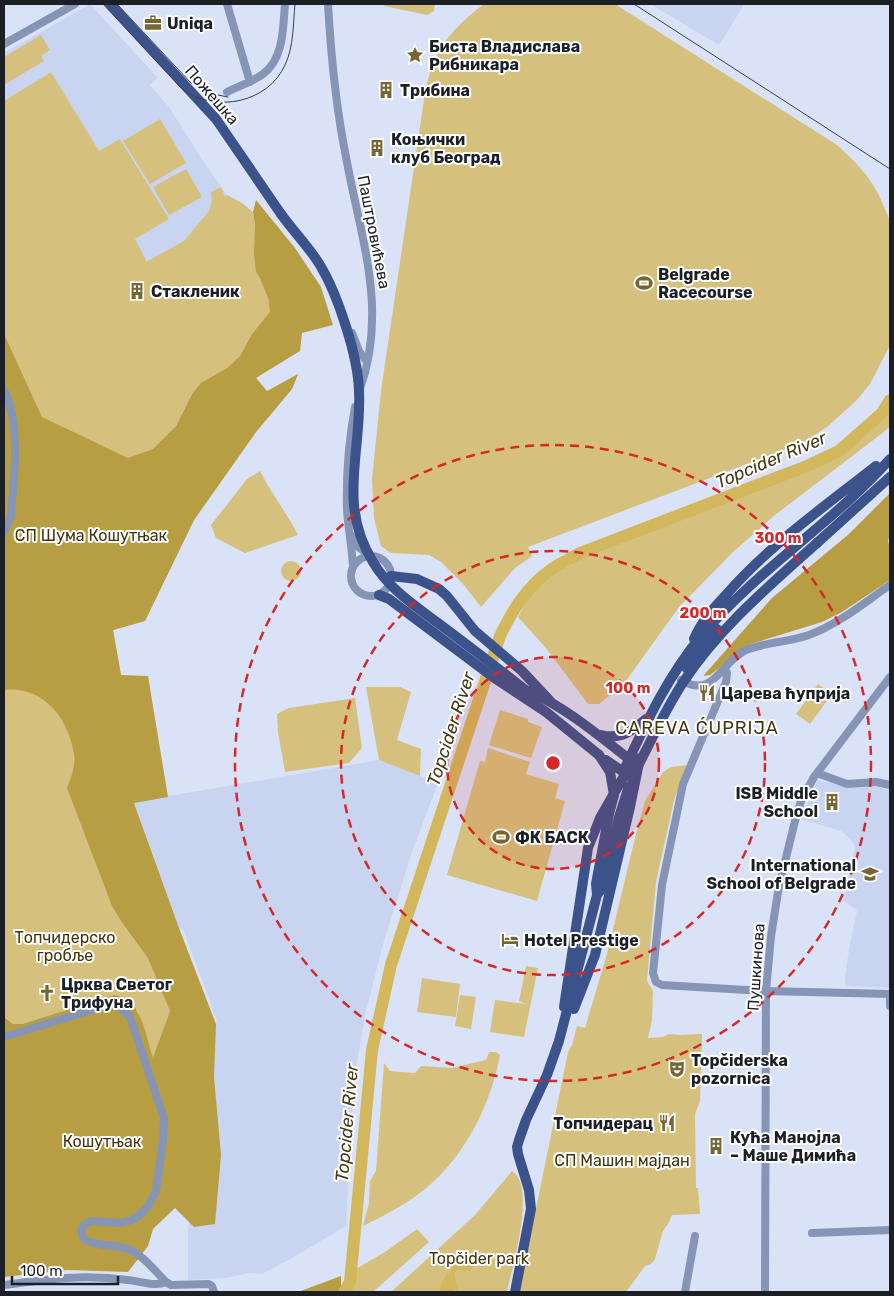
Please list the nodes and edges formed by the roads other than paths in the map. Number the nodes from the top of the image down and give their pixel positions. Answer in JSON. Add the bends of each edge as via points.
{"nodes":[{"id":1,"x":75,"y":4,"type":"edge"},
{"id":2,"x":110,"y":4,"type":"edge"},
{"id":3,"x":227,"y":4,"type":"edge"},
{"id":4,"x":285,"y":4,"type":"edge"},
{"id":5,"x":328,"y":4,"type":"edge"},
{"id":6,"x":4,"y":44,"type":"edge"},
{"id":7,"x":250,"y":82,"type":"junction"},
{"id":8,"x":227,"y":92,"type":"dead end"},
{"id":9,"x":330,"y":272,"type":"dead end"},
{"id":10,"x":368,"y":362,"type":"junction"},
{"id":11,"x":4,"y":390,"type":"edge"},
{"id":12,"x":890,"y":457,"type":"edge"},
{"id":13,"x":890,"y":469,"type":"edge"},
{"id":14,"x":890,"y":477,"type":"edge"},
{"id":15,"x":348,"y":524,"type":"junction"},
{"id":16,"x":4,"y":532,"type":"edge"},
{"id":17,"x":371,"y":556,"type":"junction"},
{"id":18,"x":353,"y":567,"type":"junction"},
{"id":19,"x":391,"y":576,"type":"junction"},
{"id":20,"x":890,"y":585,"type":"edge"},
{"id":21,"x":379,"y":595,"type":"junction"},
{"id":22,"x":689,"y":652,"type":"junction"},
{"id":23,"x":725,"y":669,"type":"junction"},
{"id":24,"x":686,"y":670,"type":"joint"},
{"id":25,"x":890,"y":677,"type":"edge"},
{"id":26,"x":680,"y":679,"type":"junction"},
{"id":27,"x":529,"y":691,"type":"junction"},
{"id":28,"x":551,"y":702,"type":"junction"},
{"id":29,"x":546,"y":712,"type":"junction"},
{"id":30,"x":648,"y":717,"type":"junction"},
{"id":31,"x":599,"y":735,"type":"junction"},
{"id":32,"x":642,"y":747,"type":"junction"},
{"id":33,"x":599,"y":755,"type":"junction"},
{"id":34,"x":629,"y":759,"type":"junction"},
{"id":35,"x":638,"y":766,"type":"junction"},
{"id":36,"x":623,"y":772,"type":"junction"},
{"id":37,"x":817,"y":773,"type":"junction"},
{"id":38,"x":632,"y":778,"type":"junction"},
{"id":39,"x":890,"y":785,"type":"edge"},
{"id":40,"x":614,"y":795,"type":"junction"},
{"id":41,"x":597,"y":895,"type":"junction"},
{"id":42,"x":766,"y":991,"type":"junction"},
{"id":43,"x":890,"y":994,"type":"edge"},
{"id":44,"x":890,"y":1006,"type":"edge"},
{"id":45,"x":565,"y":1022,"type":"junction"},
{"id":46,"x":4,"y":1037,"type":"edge"},
{"id":47,"x":890,"y":1230,"type":"edge"},
{"id":48,"x":812,"y":1233,"type":"dead end"},
{"id":49,"x":696,"y":1236,"type":"dead end"},
{"id":50,"x":166,"y":1282,"type":"junction"},
{"id":51,"x":4,"y":1286,"type":"edge"},
{"id":52,"x":214,"y":1289,"type":"edge"},
{"id":53,"x":515,"y":1292,"type":"edge"},
{"id":54,"x":685,"y":1292,"type":"edge"},
{"id":55,"x":765,"y":1292,"type":"edge"}],
"edges":[{"from":1,"to":6,"type":"street"},
{"from":2,"to":27,"type":"main road","name":"Пожешка","bridge":true,"via":[[216,119],[323,270],[352,348],[357,372],[359,402],[353,502],[367,552],[403,596]]},
{"from":3,"to":7,"type":"street"},
{"from":4,"to":7,"type":"street","via":[[277,56],[265,73]]},
{"from":5,"to":10,"type":"street","name":"Паштровићева","via":[[338,116],[372,283]]},
{"from":7,"to":8,"type":"street"},
{"from":9,"to":10,"type":"street","via":[[359,352]]},
{"from":10,"to":15,"type":"street","name":"Паштровићева","via":[[358,394],[351,441]]},
{"from":11,"to":16,"type":"street","via":[[12,410],[14,448],[12,510]]},
{"from":12,"to":22,"type":"main road","via":[[857,492],[744,592]]},
{"from":12,"to":22,"type":"main road","via":[[781,541],[744,575],[703,621]]},
{"from":13,"to":24,"type":"main road","via":[[738,604]]},
{"from":14,"to":35,"type":"main road","bridge":true,"via":[[752,601],[715,639],[676,694]]},
{"from":15,"to":17,"type":"street","name":"Паштровићева","via":[[357,546]]},
{"from":15,"to":18,"type":"street","name":"Паштровићева"},
{"from":17,"to":18,"type":"street","via":[[360,559]]},
{"from":17,"to":19,"type":"street","via":[[386,563]]},
{"from":18,"to":21,"type":"street","via":[[351,579],[356,590],[368,596]]},
{"from":19,"to":21,"type":"street","via":[[387,588]]},
{"from":19,"to":28,"type":"main road","via":[[417,579],[447,596],[475,631],[522,670]]},
{"from":20,"to":23,"type":"street","via":[[835,622],[795,639],[742,652]]},
{"from":21,"to":29,"type":"main road","via":[[389,599],[493,678]]},
{"from":22,"to":30,"type":"main road"},
{"from":23,"to":26,"type":"street","via":[[700,686],[690,686]]},
{"from":23,"to":42,"type":"street","via":[[726,682],[683,784],[662,885],[653,973],[656,982],[662,985]]},
{"from":24,"to":26,"type":"street"},
{"from":25,"to":37,"type":"street","name":"Пушкинова"},
{"from":26,"to":32,"type":"main road"},
{"from":27,"to":28,"type":"main road"},
{"from":27,"to":29,"type":"main road"},
{"from":28,"to":31,"type":"main road"},
{"from":29,"to":33,"type":"main road"},
{"from":30,"to":31,"type":"main road","via":[[623,735]]},
{"from":30,"to":34,"type":"main road"},
{"from":31,"to":34,"type":"main road"},
{"from":32,"to":45,"type":"main road","via":[[594,955],[580,996]]},
{"from":32,"to":45,"type":"main road","via":[[606,808],[588,848],[563,1008]]},
{"from":33,"to":36,"type":"main road","bridge":true},
{"from":33,"to":40,"type":"main road","bridge":true,"via":[[610,772]]},
{"from":34,"to":35,"type":"main road","bridge":true},
{"from":34,"to":36,"type":"main road","bridge":true},
{"from":35,"to":38,"type":"main road","bridge":true},
{"from":36,"to":38,"type":"main road","bridge":true},
{"from":36,"to":40,"type":"main road"},
{"from":37,"to":39,"type":"street","via":[[847,784],[876,782]]},
{"from":37,"to":42,"type":"street","name":"Пушкинова","via":[[801,801],[786,855],[774,913]]},
{"from":38,"to":41,"type":"main road","via":[[604,886]]},
{"from":40,"to":41,"type":"main road","via":[[596,884]]},
{"from":41,"to":45,"type":"main road"},
{"from":42,"to":43,"type":"street"},
{"from":42,"to":55,"type":"street","name":"Пушкинова"},
{"from":43,"to":44,"type":"street"},
{"from":45,"to":53,"type":"main road","via":[[517,1147],[531,1209]]},
{"from":46,"to":50,"type":"street","via":[[105,1006],[117,1006],[130,1017],[164,1118],[156,1191],[137,1217],[121,1223],[84,1224],[81,1233],[84,1240],[132,1251]]},
{"from":47,"to":48,"type":"street"},
{"from":49,"to":54,"type":"street"},
{"from":50,"to":51,"type":"street","via":[[158,1285],[84,1276]]},
{"from":50,"to":52,"type":"street","via":[[172,1285],[208,1284]]}]}
